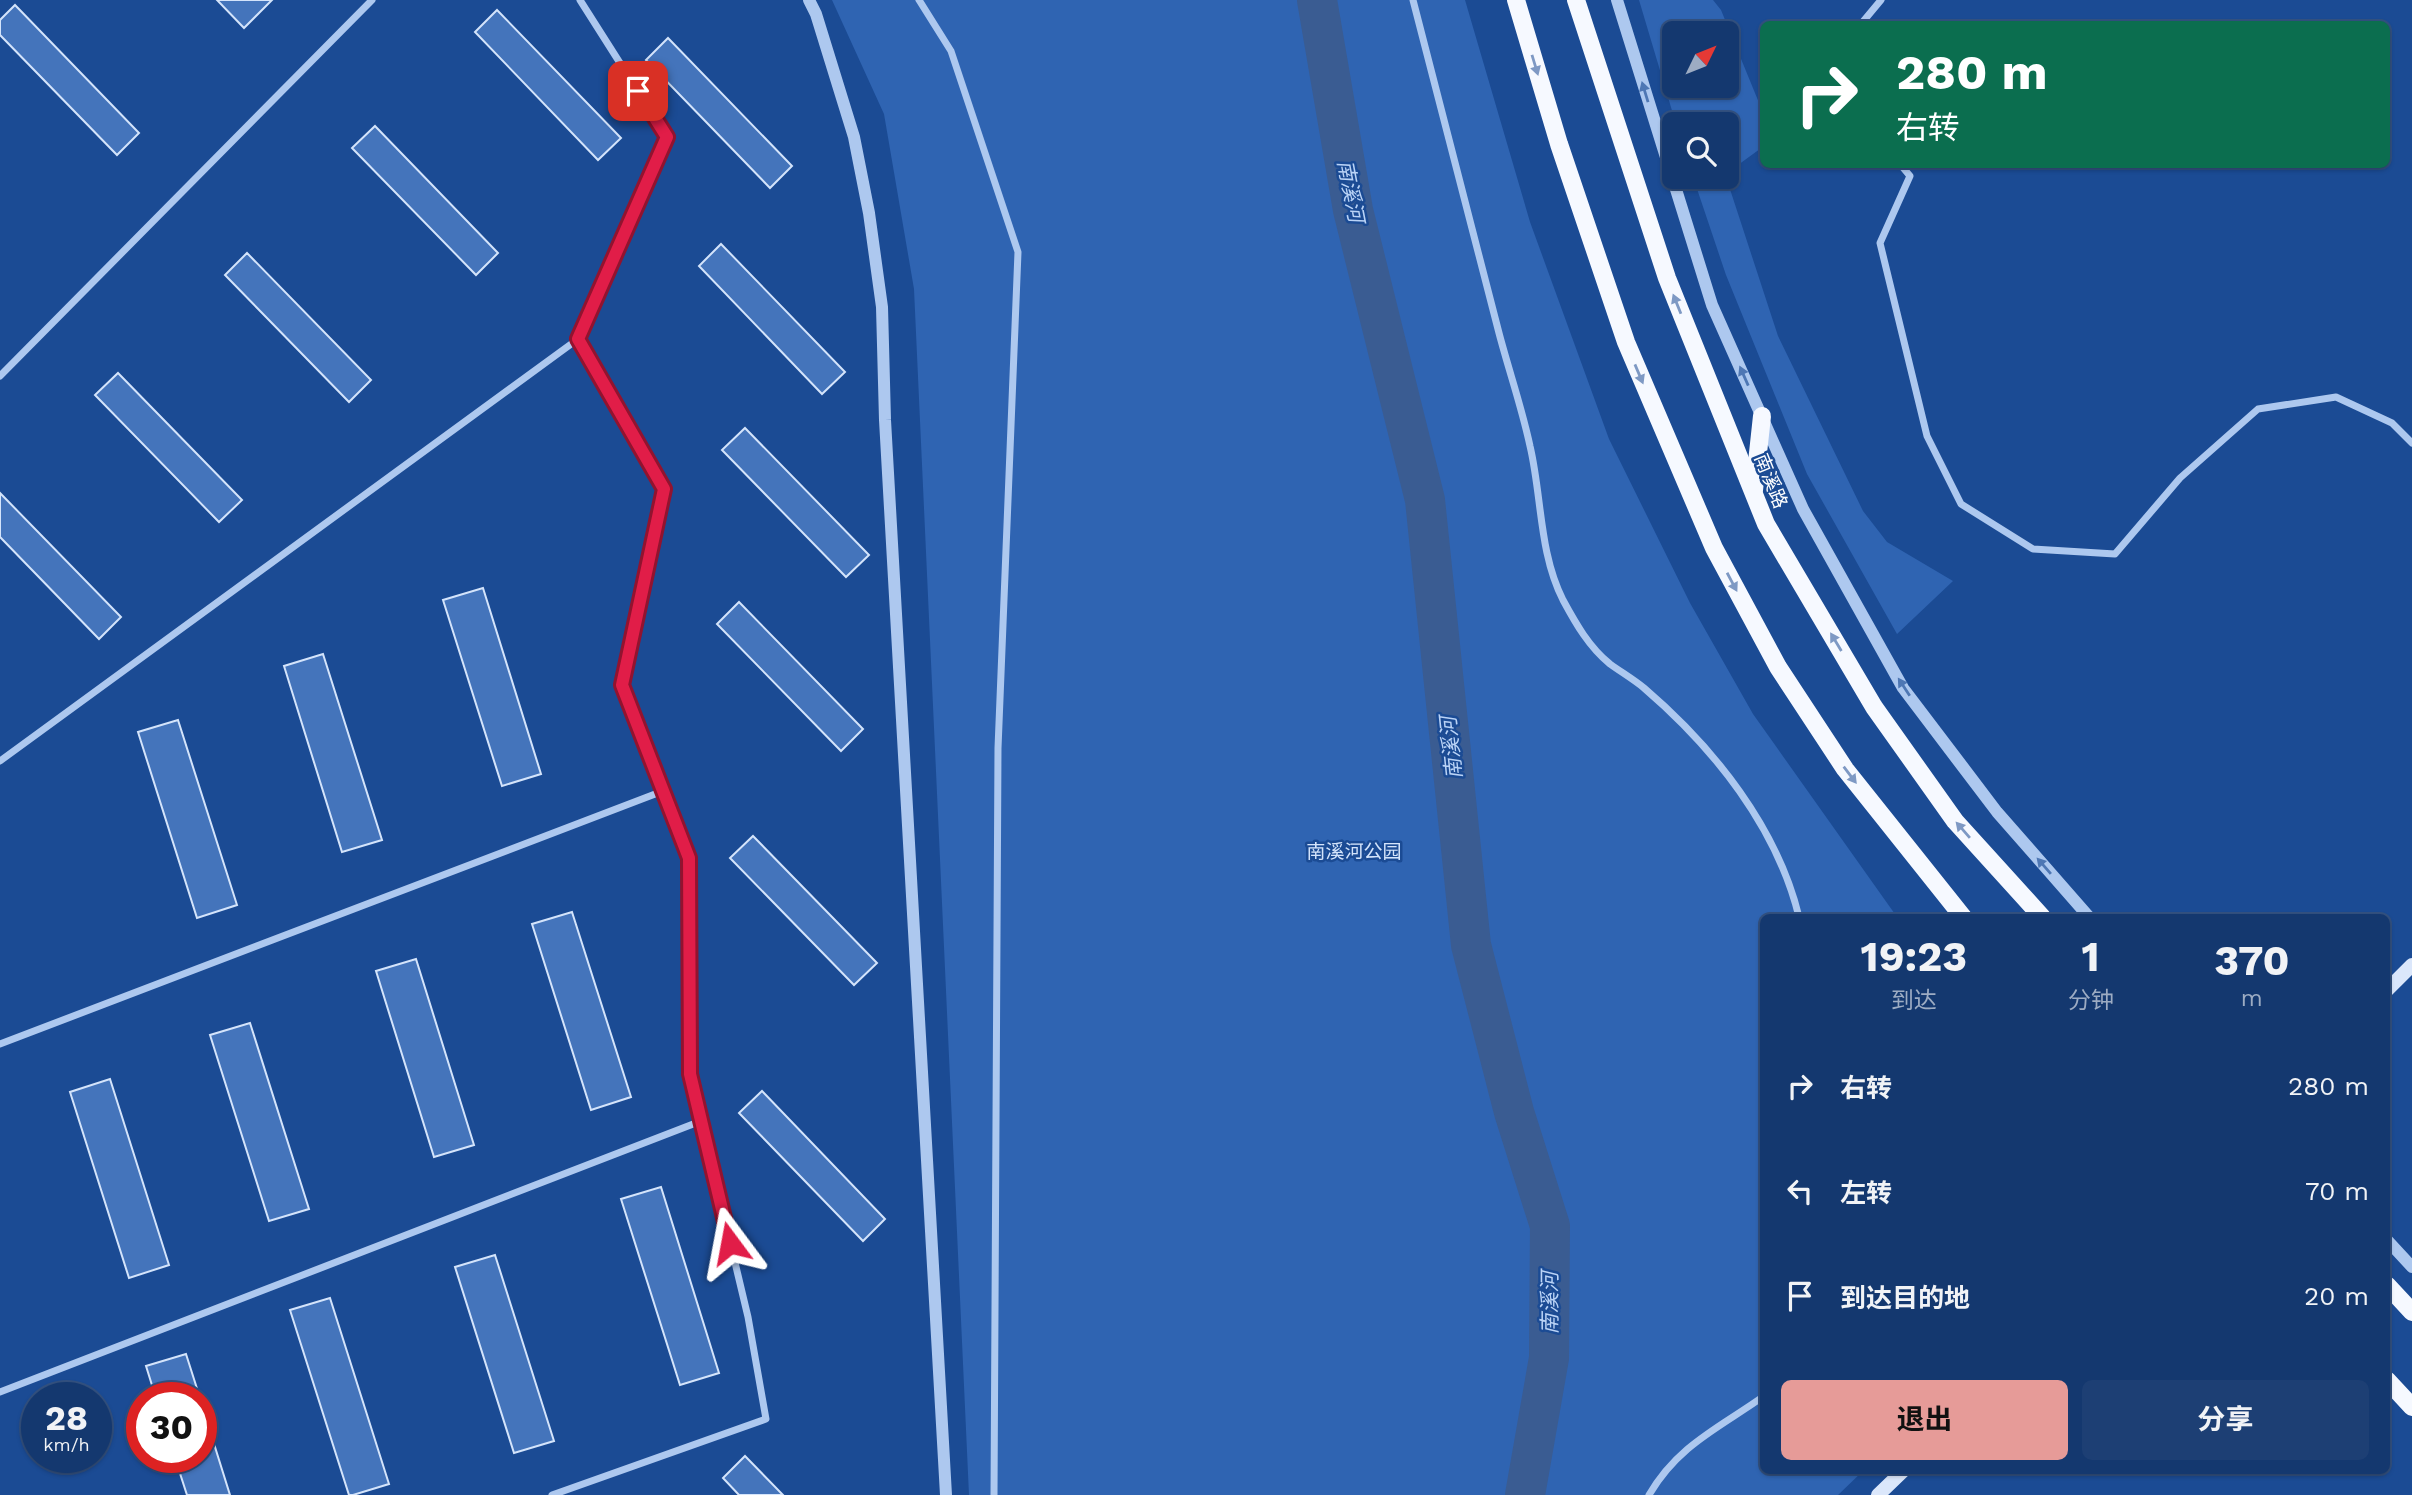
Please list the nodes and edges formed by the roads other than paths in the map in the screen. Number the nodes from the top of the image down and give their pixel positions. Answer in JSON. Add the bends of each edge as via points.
{"nodes":[{"id":1,"x":372,"y":0,"type":"edge"},
{"id":2,"x":580,"y":0,"type":"edge"},
{"id":3,"x":809,"y":0,"type":"edge"},
{"id":4,"x":919,"y":0,"type":"edge"},
{"id":5,"x":1413,"y":0,"type":"edge"},
{"id":6,"x":1516,"y":0,"type":"edge"},
{"id":7,"x":1576,"y":0,"type":"edge"},
{"id":8,"x":1617,"y":0,"type":"edge"},
{"id":9,"x":1881,"y":0,"type":"edge"},
{"id":10,"x":1864,"y":21,"type":"edge"},
{"id":11,"x":1903,"y":168,"type":"edge"},
{"id":12,"x":578,"y":339,"type":"junction"},
{"id":13,"x":0,"y":376,"type":"edge"},
{"id":14,"x":1762,"y":416,"type":"junction"},
{"id":15,"x":2412,"y":443,"type":"edge"},
{"id":16,"x":1754,"y":494,"type":"junction"},
{"id":17,"x":0,"y":761,"type":"edge"},
{"id":18,"x":663,"y":791,"type":"junction"},
{"id":19,"x":1798,"y":914,"type":"edge"},
{"id":20,"x":1960,"y":914,"type":"edge"},
{"id":21,"x":2039,"y":914,"type":"edge"},
{"id":22,"x":2086,"y":914,"type":"edge"},
{"id":23,"x":2412,"y":965,"type":"edge"},
{"id":24,"x":2390,"y":987,"type":"edge"},
{"id":25,"x":0,"y":1044,"type":"edge"},
{"id":26,"x":701,"y":1121,"type":"junction"},
{"id":27,"x":2390,"y":1243,"type":"edge"},
{"id":28,"x":2412,"y":1267,"type":"edge"},
{"id":29,"x":2390,"y":1288,"type":"edge"},
{"id":30,"x":2412,"y":1312,"type":"edge"},
{"id":31,"x":2390,"y":1383,"type":"edge"},
{"id":32,"x":0,"y":1392,"type":"edge"},
{"id":33,"x":1760,"y":1399,"type":"edge"},
{"id":34,"x":2412,"y":1406,"type":"edge"},
{"id":35,"x":1900,"y":1474,"type":"edge"},
{"id":36,"x":552,"y":1495,"type":"edge"},
{"id":37,"x":946,"y":1495,"type":"edge"},
{"id":38,"x":994,"y":1495,"type":"edge"},
{"id":39,"x":1649,"y":1495,"type":"edge"},
{"id":40,"x":1878,"y":1495,"type":"edge"}],
"edges":[{"from":1,"to":13,"type":"street"},
{"from":2,"to":12,"type":"street","via":[[667,137]]},
{"from":3,"to":37,"type":"street","via":[[853,137],[882,307]]},
{"from":4,"to":38,"type":"street","via":[[951,51],[1018,252],[998,748]]},
{"from":5,"to":19,"type":"street","via":[[1531,446],[1549,565],[1562,597],[1582,635],[1689,731],[1734,784],[1777,853]]},
{"from":6,"to":20,"type":"main road","one_way":true,"via":[[1626,342],[1714,548],[1778,667],[1845,769]]},
{"from":16,"to":7,"type":"main road","name":"南溪路","one_way":true,"via":[[1667,278]]},
{"from":14,"to":8,"type":"street","one_way":true,"via":[[1712,305]]},
{"from":9,"to":10,"type":"street"},
{"from":11,"to":15,"type":"street","via":[[1910,176],[1880,243],[1927,436],[1961,504],[2033,549],[2115,554],[2180,478],[2258,409],[2336,397],[2392,424]]},
{"from":12,"to":17,"type":"street"},
{"from":12,"to":18,"type":"street","via":[[664,489],[622,685]]},
{"from":14,"to":16,"type":"main road"},
{"from":22,"to":14,"type":"street","one_way":true,"via":[[1997,812],[1903,688],[1803,509]]},
{"from":21,"to":16,"type":"main road","name":"南溪路","one_way":true,"via":[[1955,821],[1874,707],[1766,524]]},
{"from":18,"to":25,"type":"street"},
{"from":18,"to":26,"type":"street","via":[[689,858],[690,1074]]},
{"from":23,"to":24,"type":"main road"},
{"from":26,"to":32,"type":"street"},
{"from":26,"to":36,"type":"street","via":[[748,1317],[766,1419]]},
{"from":27,"to":28,"type":"street"},
{"from":29,"to":30,"type":"main road"},
{"from":31,"to":34,"type":"main road"},
{"from":33,"to":39,"type":"street","via":[[1679,1454]]},
{"from":35,"to":40,"type":"main road"}]}
